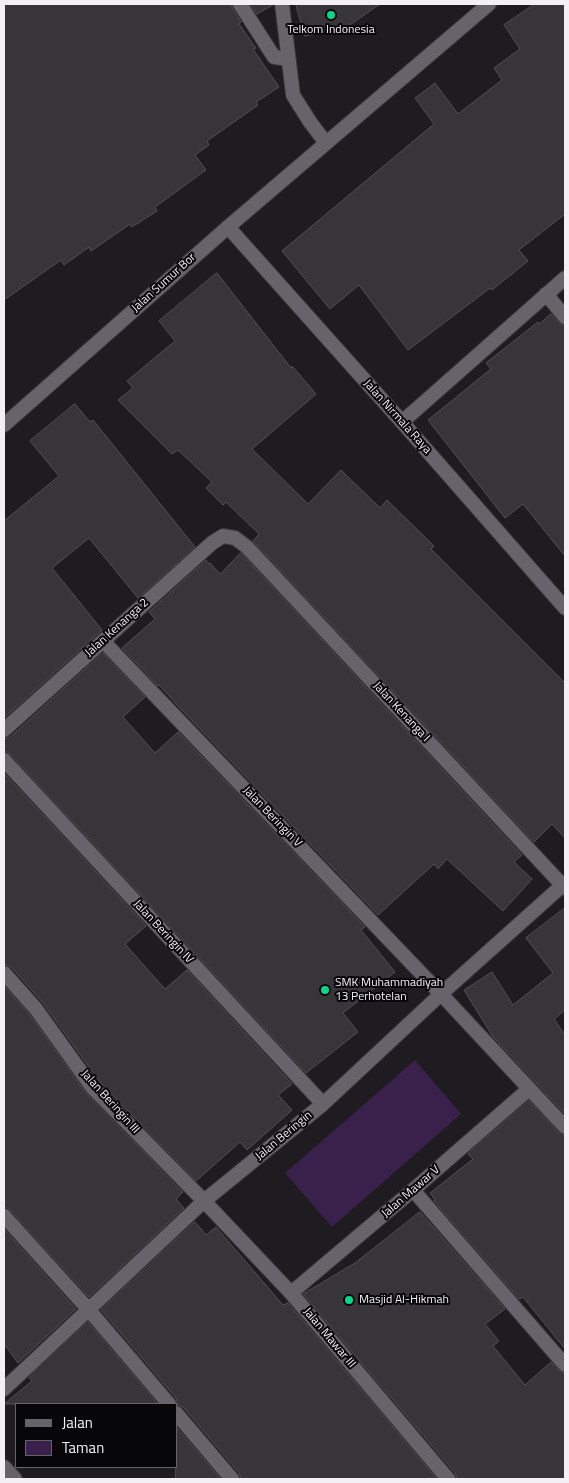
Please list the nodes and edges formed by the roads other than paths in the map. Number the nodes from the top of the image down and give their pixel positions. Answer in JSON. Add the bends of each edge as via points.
{"nodes":[{"id":1,"x":240,"y":4,"type":"edge"},
{"id":2,"x":282,"y":4,"type":"edge"},
{"id":3,"x":489,"y":4,"type":"edge"},
{"id":4,"x":288,"y":59,"type":"junction"},
{"id":5,"x":326,"y":143,"type":"junction"},
{"id":6,"x":228,"y":227,"type":"junction"},
{"id":7,"x":565,"y":278,"type":"edge"},
{"id":8,"x":546,"y":294,"type":"junction"},
{"id":9,"x":565,"y":317,"type":"edge"},
{"id":10,"x":402,"y":422,"type":"junction"},
{"id":11,"x":4,"y":425,"type":"edge"},
{"id":12,"x":235,"y":538,"type":"joint"},
{"id":13,"x":565,"y":608,"type":"edge"},
{"id":14,"x":103,"y":641,"type":"junction"},
{"id":15,"x":4,"y":730,"type":"edge"},
{"id":16,"x":4,"y":760,"type":"edge"},
{"id":17,"x":564,"y":886,"type":"edge"},
{"id":18,"x":4,"y":973,"type":"edge"},
{"id":19,"x":442,"y":994,"type":"junction"},
{"id":20,"x":529,"y":1089,"type":"junction"},
{"id":21,"x":323,"y":1104,"type":"junction"},
{"id":22,"x":565,"y":1127,"type":"edge"},
{"id":23,"x":413,"y":1190,"type":"junction"},
{"id":24,"x":204,"y":1202,"type":"junction"},
{"id":25,"x":4,"y":1216,"type":"edge"},
{"id":26,"x":291,"y":1293,"type":"junction"},
{"id":27,"x":89,"y":1310,"type":"junction"},
{"id":28,"x":565,"y":1365,"type":"edge"},
{"id":29,"x":4,"y":1389,"type":"edge"},
{"id":30,"x":168,"y":1403,"type":"edge"},
{"id":31,"x":178,"y":1415,"type":"edge"},
{"id":32,"x":4,"y":1467,"type":"edge"},
{"id":33,"x":15,"y":1479,"type":"edge"},
{"id":34,"x":232,"y":1479,"type":"edge"},
{"id":35,"x":448,"y":1479,"type":"edge"}],
"edges":[{"from":1,"to":4,"type":"street","via":[[274,57]]},
{"from":2,"to":4,"type":"street"},
{"from":3,"to":5,"type":"street","name":"Jalan Sumur Bor"},
{"from":4,"to":5,"type":"street","via":[[293,95]]},
{"from":5,"to":6,"type":"street","name":"Jalan Sumur Bor"},
{"from":6,"to":10,"type":"street","name":"Jalan Nirmala Raya"},
{"from":6,"to":11,"type":"street","name":"Jalan Sumur Bor"},
{"from":7,"to":8,"type":"street"},
{"from":8,"to":9,"type":"street"},
{"from":8,"to":10,"type":"street"},
{"from":10,"to":13,"type":"street","name":"Jalan Nirmala Raya"},
{"from":12,"to":14,"type":"street","name":"Jalan Kenanga 2","via":[[223,536],[212,543]]},
{"from":12,"to":17,"type":"street","name":"Jalan Kenanga I","via":[[254,554]]},
{"from":14,"to":15,"type":"street","name":"Jalan Kenanga 2"},
{"from":14,"to":19,"type":"street","name":"Jalan Beringin V"},
{"from":16,"to":21,"type":"street","name":"Jalan Beringin IV"},
{"from":17,"to":19,"type":"street","name":"Jalan Beringin"},
{"from":18,"to":24,"type":"street","name":"Jalan Beringin III","via":[[36,1009],[92,1087]]},
{"from":19,"to":20,"type":"street"},
{"from":19,"to":21,"type":"street","name":"Jalan Beringin"},
{"from":20,"to":22,"type":"street"},
{"from":20,"to":23,"type":"street","name":"Jalan Mawar V"},
{"from":21,"to":24,"type":"street","name":"Jalan Beringin"},
{"from":23,"to":26,"type":"street","name":"Jalan Mawar V"},
{"from":23,"to":28,"type":"street"},
{"from":24,"to":26,"type":"street","name":"Jalan Mawar III"},
{"from":24,"to":27,"type":"street","name":"Jalan Beringin"},
{"from":25,"to":27,"type":"street"},
{"from":26,"to":35,"type":"street","name":"Jalan Mawar III"},
{"from":27,"to":29,"type":"street","name":"Jalan Beringin"},
{"from":27,"to":30,"type":"street"},
{"from":31,"to":34,"type":"street"},
{"from":32,"to":33,"type":"street"}]}
